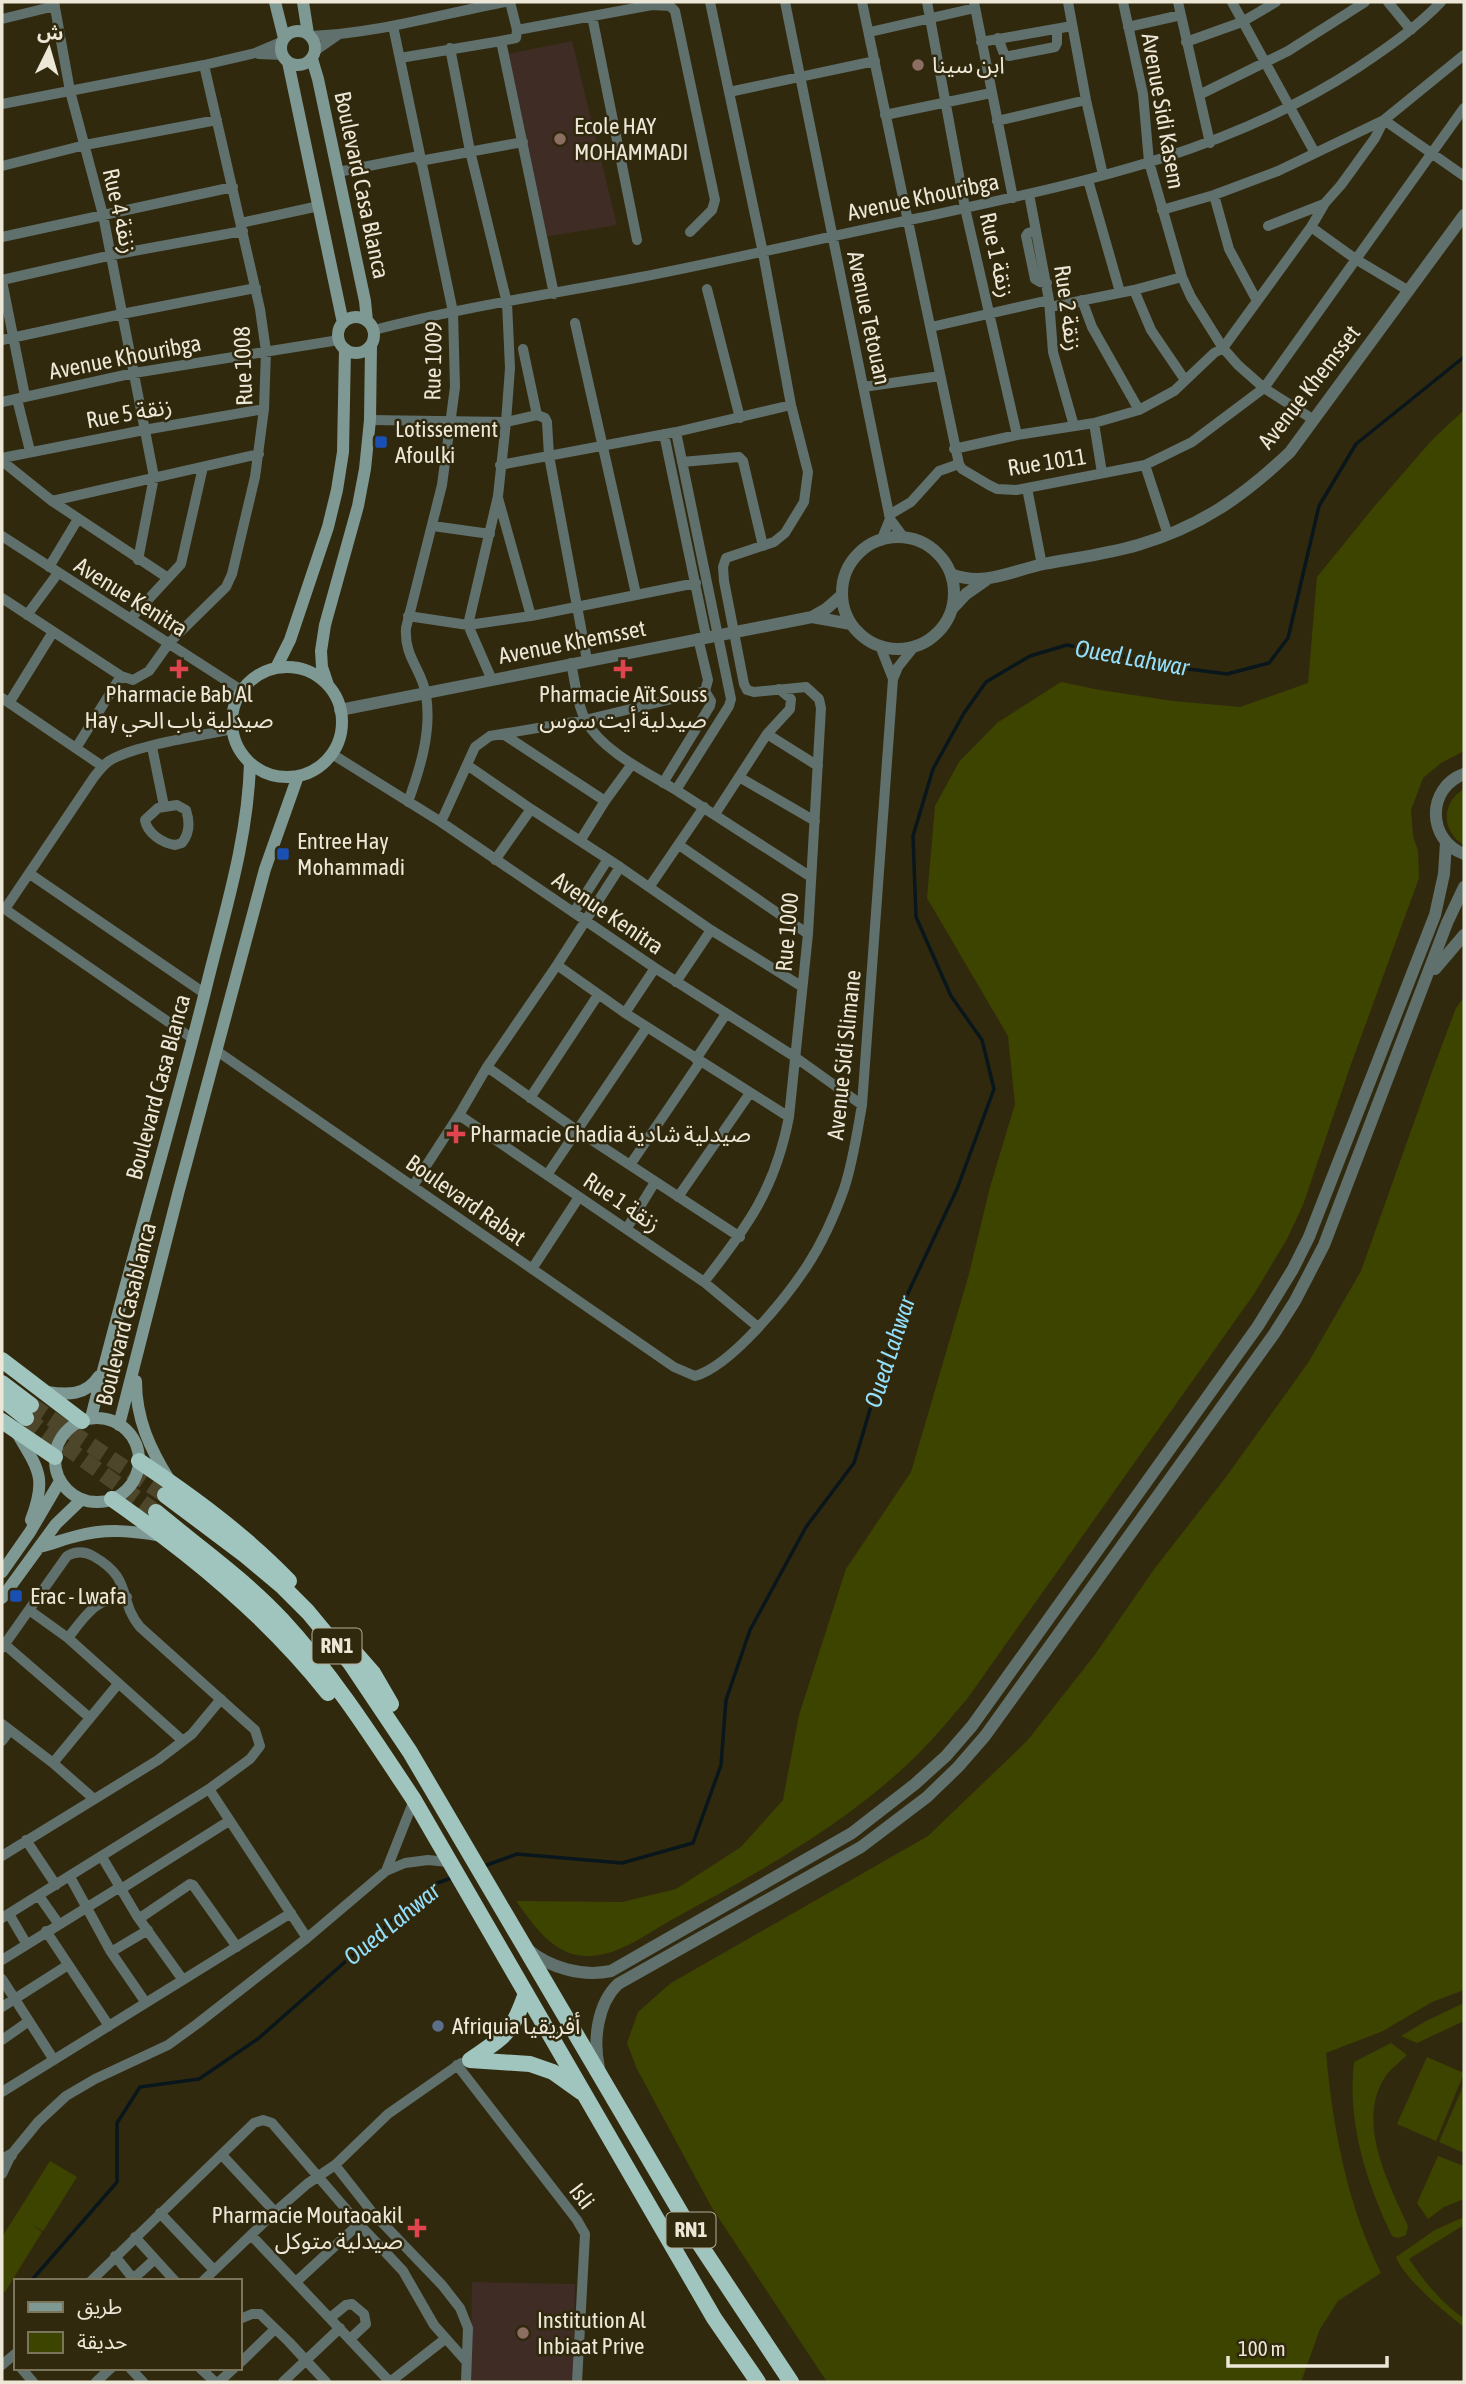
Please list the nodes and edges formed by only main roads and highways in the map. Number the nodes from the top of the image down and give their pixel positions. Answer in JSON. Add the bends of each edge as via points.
{"nodes":[{"id":1,"x":275,"y":2,"type":"edge"},
{"id":2,"x":303,"y":2,"type":"edge"},
{"id":3,"x":309,"y":35,"type":"junction"},
{"id":4,"x":284,"y":49,"type":"junction"},
{"id":5,"x":313,"y":55,"type":"junction"},
{"id":6,"x":343,"y":323,"type":"junction"},
{"id":7,"x":371,"y":325,"type":"junction"},
{"id":8,"x":342,"y":345,"type":"junction"},
{"id":9,"x":371,"y":346,"type":"junction"},
{"id":10,"x":276,"y":668,"type":"junction"},
{"id":11,"x":328,"y":685,"type":"junction"},
{"id":12,"x":250,"y":764,"type":"junction"},
{"id":13,"x":298,"y":776,"type":"junction"},
{"id":14,"x":218,"y":1051,"type":"joint"},
{"id":15,"x":2,"y":1360,"type":"edge"},
{"id":16,"x":135,"y":1368,"type":"junction"},
{"id":17,"x":103,"y":1370,"type":"junction"},
{"id":18,"x":2,"y":1382,"type":"edge"},
{"id":19,"x":47,"y":1392,"type":"junction"},
{"id":20,"x":2,"y":1399,"type":"edge"},
{"id":21,"x":86,"y":1420,"type":"junction"},
{"id":22,"x":2,"y":1421,"type":"edge"},
{"id":23,"x":119,"y":1425,"type":"junction"},
{"id":24,"x":17,"y":1433,"type":"junction"},
{"id":25,"x":55,"y":1457,"type":"junction"},
{"id":26,"x":139,"y":1461,"type":"junction"},
{"id":27,"x":60,"y":1481,"type":"junction"},
{"id":28,"x":168,"y":1488,"type":"junction"},
{"id":29,"x":82,"y":1499,"type":"junction"},
{"id":30,"x":112,"y":1499,"type":"junction"},
{"id":31,"x":156,"y":1512,"type":"tunnel mouth"},
{"id":32,"x":30,"y":1532,"type":"junction"},
{"id":33,"x":164,"y":1536,"type":"junction"},
{"id":34,"x":39,"y":1548,"type":"junction"},
{"id":35,"x":2,"y":1572,"type":"edge"},
{"id":36,"x":2,"y":1598,"type":"edge"},
{"id":37,"x":414,"y":1800,"type":"junction"},
{"id":38,"x":526,"y":1993,"type":"junction"},
{"id":39,"x":586,"y":2096,"type":"junction"},
{"id":40,"x":758,"y":2382,"type":"edge"},
{"id":41,"x":791,"y":2382,"type":"edge"}],
"edges":[{"from":1,"to":4,"type":"main road","name":"Boulevard Casa Blanca"},
{"from":2,"to":3,"type":"main road"},
{"from":3,"to":4,"type":"main road","via":[[292,32]]},
{"from":3,"to":5,"type":"main road","via":[[315,43]]},
{"from":4,"to":5,"type":"main road","via":[[300,65]]},
{"from":4,"to":6,"type":"main road","name":"Boulevard Casa Blanca"},
{"from":5,"to":7,"type":"main road","name":"Boulevard Casa Blanca"},
{"from":6,"to":7,"type":"main road","via":[[355,317]]},
{"from":6,"to":8,"type":"main road"},
{"from":7,"to":9,"type":"main road"},
{"from":8,"to":9,"type":"main road","via":[[362,352]]},
{"from":8,"to":10,"type":"main road","via":[[343,452],[337,489],[290,640]]},
{"from":9,"to":11,"type":"main road","via":[[370,420],[358,506],[321,651]]},
{"from":10,"to":11,"type":"main road","via":[[295,668]]},
{"from":10,"to":12,"type":"main road","via":[[241,690],[233,708],[236,743]]},
{"from":11,"to":13,"type":"main road","via":[[340,710],[339,740],[317,768]]},
{"from":12,"to":13,"type":"main road","via":[[273,775]]},
{"from":12,"to":17,"type":"main road","name":"Boulevard Casa Blanca","via":[[237,865]]},
{"from":13,"to":14,"type":"main road","name":"Boulevard Casa Blanca","via":[[265,869]]},
{"from":14,"to":16,"type":"main road","name":"Boulevard Casablanca"},
{"from":15,"to":19,"type":"highway"},
{"from":16,"to":23,"type":"main road","name":"Boulevard Casablanca"},
{"from":16,"to":28,"type":"main road","via":[[143,1429]]},
{"from":17,"to":19,"type":"main road","via":[[85,1390],[69,1395]]},
{"from":17,"to":21,"type":"main road","name":"Boulevard Casa Blanca"},
{"from":18,"to":20,"type":"highway","via":[[29,1412]]},
{"from":19,"to":21,"type":"highway"},
{"from":21,"to":23,"type":"main road","via":[[110,1420]]},
{"from":21,"to":25,"type":"main road","via":[[63,1435]]},
{"from":22,"to":24,"type":"highway"},
{"from":23,"to":26,"type":"main road","via":[[130,1434]]},
{"from":24,"to":25,"type":"highway"},
{"from":24,"to":32,"type":"main road","via":[[34,1461],[41,1485]]},
{"from":25,"to":27,"type":"main road"},
{"from":26,"to":28,"type":"highway"},
{"from":26,"to":30,"type":"main road","via":[[126,1490]]},
{"from":27,"to":29,"type":"main road"},
{"from":27,"to":32,"type":"main road"},
{"from":28,"to":41,"type":"highway","number":"RN1","via":[[274,1565],[373,1673],[432,1775],[435,1794],[524,1947],[695,2237]]},
{"from":29,"to":30,"type":"main road"},
{"from":29,"to":34,"type":"main road"},
{"from":30,"to":33,"type":"highway"},
{"from":31,"to":37,"type":"highway","number":"RN1","via":[[280,1618],[331,1679]]},
{"from":32,"to":35,"type":"main road"},
{"from":33,"to":34,"type":"main road","via":[[104,1531]]},
{"from":33,"to":37,"type":"highway","via":[[269,1626],[349,1720],[396,1787]]},
{"from":34,"to":36,"type":"main road"},
{"from":37,"to":38,"type":"highway","number":"RN1"},
{"from":38,"to":39,"type":"highway","number":"RN1"},
{"from":38,"to":39,"type":"highway","via":[[513,2025],[501,2039],[464,2062],[542,2067]]},
{"from":39,"to":40,"type":"highway","number":"RN1","via":[[714,2318]]}]}
